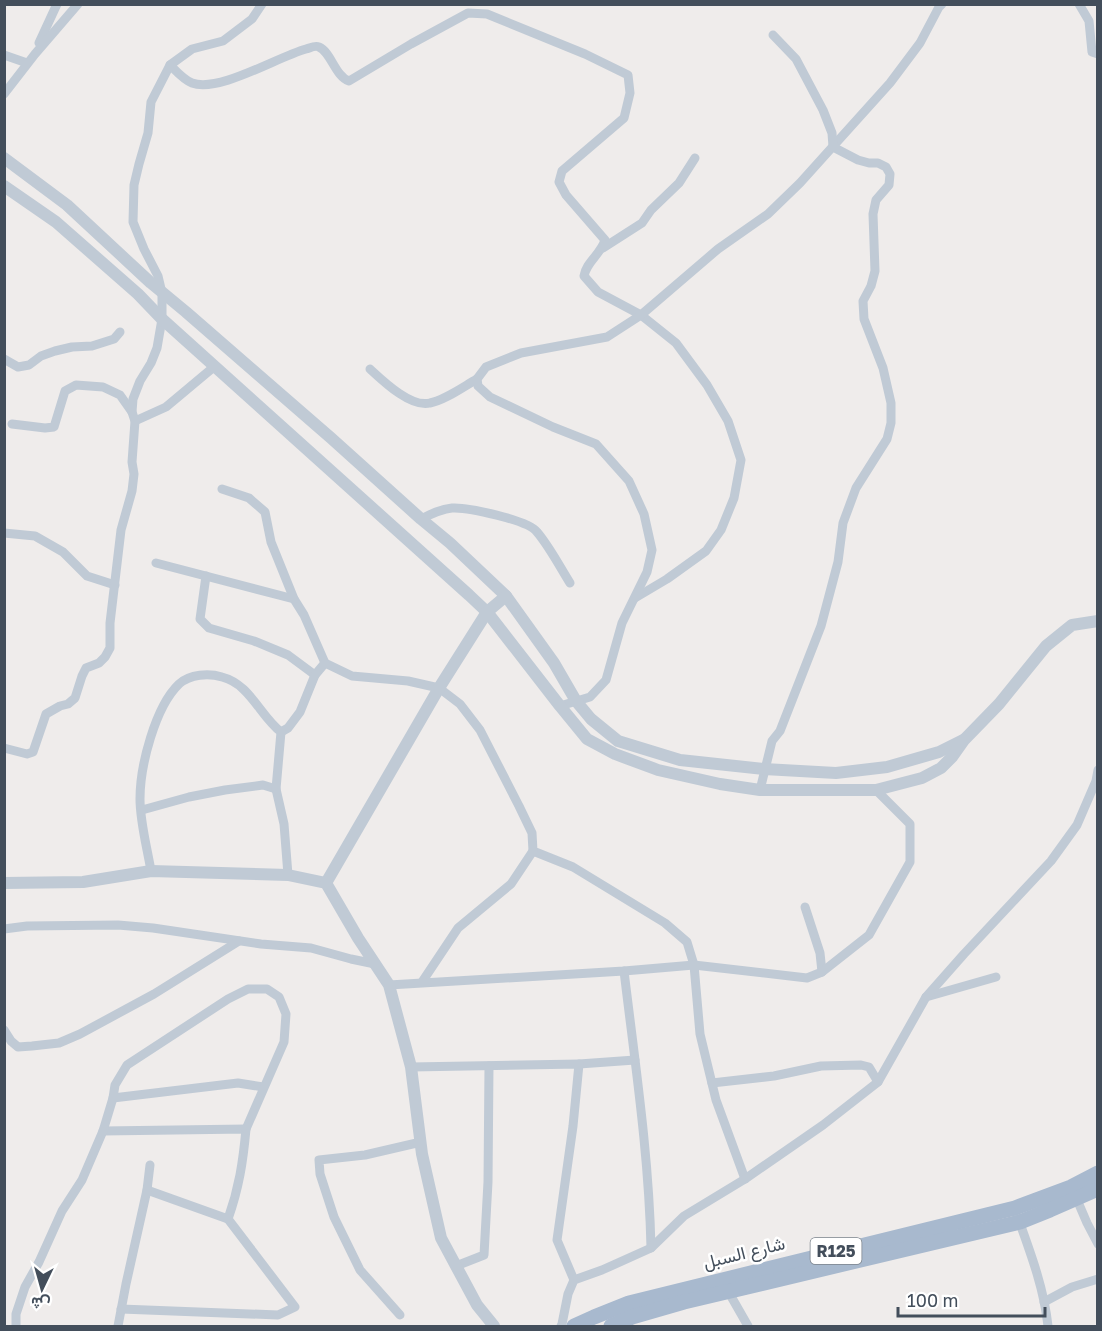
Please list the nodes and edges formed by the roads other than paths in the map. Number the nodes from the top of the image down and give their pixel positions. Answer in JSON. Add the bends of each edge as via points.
{"nodes":[{"id":1,"x":57,"y":4,"type":"edge"},
{"id":2,"x":78,"y":4,"type":"edge"},
{"id":3,"x":262,"y":4,"type":"edge"},
{"id":4,"x":942,"y":4,"type":"edge"},
{"id":5,"x":1079,"y":4,"type":"edge"},
{"id":6,"x":773,"y":35,"type":"dead end"},
{"id":7,"x":34,"y":54,"type":"junction"},
{"id":8,"x":1098,"y":54,"type":"edge"},
{"id":9,"x":4,"y":55,"type":"edge"},
{"id":10,"x":27,"y":63,"type":"junction"},
{"id":11,"x":170,"y":65,"type":"junction"},
{"id":12,"x":4,"y":94,"type":"edge"},
{"id":13,"x":833,"y":147,"type":"junction"},
{"id":14,"x":4,"y":158,"type":"edge"},
{"id":15,"x":695,"y":158,"type":"dead end"},
{"id":16,"x":4,"y":186,"type":"edge"},
{"id":17,"x":603,"y":248,"type":"junction"},
{"id":18,"x":162,"y":293,"type":"junction"},
{"id":19,"x":641,"y":315,"type":"junction"},
{"id":20,"x":162,"y":319,"type":"junction"},
{"id":21,"x":120,"y":332,"type":"dead end"},
{"id":22,"x":4,"y":359,"type":"edge"},
{"id":23,"x":215,"y":366,"type":"junction"},
{"id":24,"x":370,"y":369,"type":"dead end"},
{"id":25,"x":477,"y":379,"type":"junction"},
{"id":26,"x":134,"y":417,"type":"junction"},
{"id":27,"x":12,"y":424,"type":"dead end"},
{"id":28,"x":222,"y":489,"type":"dead end"},
{"id":29,"x":421,"y":519,"type":"junction"},
{"id":30,"x":4,"y":533,"type":"edge"},
{"id":31,"x":156,"y":563,"type":"dead end"},
{"id":32,"x":206,"y":576,"type":"junction"},
{"id":33,"x":570,"y":584,"type":"dead end"},
{"id":34,"x":115,"y":585,"type":"junction"},
{"id":35,"x":506,"y":596,"type":"junction"},
{"id":36,"x":635,"y":598,"type":"junction"},
{"id":37,"x":294,"y":599,"type":"junction"},
{"id":38,"x":487,"y":612,"type":"junction"},
{"id":39,"x":1098,"y":621,"type":"edge"},
{"id":40,"x":325,"y":663,"type":"junction"},
{"id":41,"x":315,"y":675,"type":"junction"},
{"id":42,"x":439,"y":688,"type":"junction"},
{"id":43,"x":576,"y":701,"type":"junction"},
{"id":44,"x":560,"y":706,"type":"junction"},
{"id":45,"x":281,"y":732,"type":"junction"},
{"id":46,"x":964,"y":740,"type":"junction"},
{"id":47,"x":4,"y":748,"type":"edge"},
{"id":48,"x":764,"y":769,"type":"junction"},
{"id":49,"x":1098,"y":770,"type":"edge"},
{"id":50,"x":276,"y":789,"type":"junction"},
{"id":51,"x":760,"y":789,"type":"junction"},
{"id":52,"x":876,"y":790,"type":"junction"},
{"id":53,"x":142,"y":810,"type":"junction"},
{"id":54,"x":533,"y":851,"type":"junction"},
{"id":55,"x":151,"y":871,"type":"junction"},
{"id":56,"x":288,"y":875,"type":"junction"},
{"id":57,"x":4,"y":883,"type":"edge"},
{"id":58,"x":326,"y":883,"type":"junction"},
{"id":59,"x":805,"y":907,"type":"dead end"},
{"id":60,"x":4,"y":928,"type":"edge"},
{"id":61,"x":238,"y":941,"type":"junction"},
{"id":62,"x":375,"y":964,"type":"junction"},
{"id":63,"x":694,"y":965,"type":"junction"},
{"id":64,"x":624,"y":971,"type":"junction"},
{"id":65,"x":822,"y":972,"type":"junction"},
{"id":66,"x":996,"y":977,"type":"dead end"},
{"id":67,"x":422,"y":982,"type":"junction"},
{"id":68,"x":389,"y":985,"type":"junction"},
{"id":69,"x":926,"y":997,"type":"junction"},
{"id":70,"x":4,"y":1030,"type":"edge"},
{"id":71,"x":635,"y":1060,"type":"junction"},
{"id":72,"x":579,"y":1064,"type":"junction"},
{"id":73,"x":489,"y":1066,"type":"junction"},
{"id":74,"x":411,"y":1067,"type":"junction"},
{"id":75,"x":878,"y":1082,"type":"junction"},
{"id":76,"x":712,"y":1083,"type":"junction"},
{"id":77,"x":263,"y":1087,"type":"junction"},
{"id":78,"x":113,"y":1098,"type":"junction"},
{"id":79,"x":246,"y":1129,"type":"junction"},
{"id":80,"x":103,"y":1131,"type":"junction"},
{"id":81,"x":421,"y":1142,"type":"junction"},
{"id":82,"x":150,"y":1164,"type":"dead end"},
{"id":83,"x":1098,"y":1173,"type":"edge"},
{"id":84,"x":745,"y":1179,"type":"junction"},
{"id":85,"x":1098,"y":1189,"type":"edge"},
{"id":86,"x":147,"y":1190,"type":"junction"},
{"id":87,"x":1074,"y":1193,"type":"junction"},
{"id":88,"x":1017,"y":1215,"type":"junction"},
{"id":89,"x":228,"y":1219,"type":"junction"},
{"id":90,"x":1098,"y":1244,"type":"edge"},
{"id":91,"x":651,"y":1248,"type":"junction"},
{"id":92,"x":456,"y":1266,"type":"junction"},
{"id":93,"x":1098,"y":1279,"type":"edge"},
{"id":94,"x":574,"y":1280,"type":"junction"},
{"id":95,"x":728,"y":1291,"type":"junction"},
{"id":96,"x":1044,"y":1302,"type":"junction"},
{"id":97,"x":121,"y":1309,"type":"junction"},
{"id":98,"x":400,"y":1315,"type":"dead end"},
{"id":99,"x":16,"y":1326,"type":"edge"},
{"id":100,"x":118,"y":1326,"type":"edge"},
{"id":101,"x":494,"y":1326,"type":"edge"},
{"id":102,"x":561,"y":1326,"type":"edge"},
{"id":103,"x":574,"y":1326,"type":"edge"},
{"id":104,"x":611,"y":1326,"type":"edge"},
{"id":105,"x":748,"y":1326,"type":"edge"},
{"id":106,"x":1048,"y":1326,"type":"edge"}],
"edges":[{"from":1,"to":7,"type":"street"},
{"from":2,"to":7,"type":"street"},
{"from":3,"to":11,"type":"street","via":[[252,19],[224,41],[192,49]]},
{"from":4,"to":13,"type":"street","via":[[920,43],[890,83]]},
{"from":5,"to":8,"type":"street","via":[[1089,21],[1092,52]]},
{"from":6,"to":13,"type":"street","via":[[796,59],[827,117]]},
{"from":7,"to":10,"type":"street"},
{"from":9,"to":10,"type":"street"},
{"from":10,"to":12,"type":"street"},
{"from":11,"to":17,"type":"street","via":[[191,82],[207,85],[314,46],[324,51],[349,81],[468,13],[487,14],[585,54],[627,75],[630,93],[624,118],[562,171],[559,182],[605,240]]},
{"from":11,"to":18,"type":"street","via":[[151,102],[148,133],[134,185],[133,213],[133,222]]},
{"from":13,"to":19,"type":"street","via":[[768,214],[718,249]]},
{"from":13,"to":48,"type":"street","via":[[858,160],[878,163],[890,174],[889,185],[876,200],[873,214],[874,271],[863,301],[864,319],[883,368],[891,423],[887,439],[856,488],[843,523],[838,562],[821,626]]},
{"from":14,"to":18,"type":"street","via":[[67,204]]},
{"from":15,"to":17,"type":"street","via":[[679,183],[642,223]]},
{"from":16,"to":20,"type":"street","via":[[56,222]]},
{"from":17,"to":19,"type":"street","via":[[585,269],[584,276],[598,291]]},
{"from":18,"to":20,"type":"street"},
{"from":18,"to":29,"type":"street"},
{"from":19,"to":25,"type":"street","via":[[607,337],[521,353],[486,367]]},
{"from":19,"to":36,"type":"street","via":[[676,343],[707,385],[728,421],[741,460],[734,498],[722,530],[706,551]]},
{"from":20,"to":23,"type":"street"},
{"from":20,"to":26,"type":"street","via":[[157,348],[133,399]]},
{"from":21,"to":22,"type":"street","via":[[114,339],[55,351],[29,365],[18,367]]},
{"from":23,"to":26,"type":"street","via":[[166,407]]},
{"from":23,"to":38,"type":"street"},
{"from":24,"to":25,"type":"street","via":[[397,392],[419,404],[429,404]]},
{"from":25,"to":36,"type":"street","via":[[478,386],[490,397],[596,444],[629,481],[644,514],[652,550]]},
{"from":26,"to":27,"type":"street","via":[[120,395],[102,387],[76,385],[65,391],[54,427]]},
{"from":26,"to":34,"type":"street","via":[[135,474],[121,530]]},
{"from":28,"to":37,"type":"street","via":[[249,498],[265,512],[271,542]]},
{"from":29,"to":33,"type":"street","via":[[454,508],[515,520],[536,529]]},
{"from":29,"to":35,"type":"street"},
{"from":30,"to":34,"type":"street","via":[[35,536],[63,552],[87,576]]},
{"from":31,"to":32,"type":"street"},
{"from":32,"to":37,"type":"street"},
{"from":32,"to":41,"type":"street","via":[[200,619],[209,628],[288,655]]},
{"from":34,"to":47,"type":"street","via":[[110,648],[105,657],[86,668],[75,698],[46,714],[33,752]]},
{"from":35,"to":38,"type":"street"},
{"from":35,"to":43,"type":"street"},
{"from":36,"to":43,"type":"street","via":[[622,623],[606,680],[590,697]]},
{"from":37,"to":40,"type":"street"},
{"from":38,"to":42,"type":"street"},
{"from":38,"to":44,"type":"street"},
{"from":39,"to":46,"type":"street","via":[[1072,625],[1046,646]]},
{"from":40,"to":41,"type":"street"},
{"from":40,"to":42,"type":"street","via":[[352,676]]},
{"from":41,"to":45,"type":"street","via":[[300,712]]},
{"from":42,"to":54,"type":"street","via":[[459,704],[480,730],[532,833]]},
{"from":42,"to":58,"type":"street"},
{"from":43,"to":44,"type":"street"},
{"from":43,"to":48,"type":"street","via":[[618,741],[680,760]]},
{"from":44,"to":51,"type":"street","via":[[587,739],[615,754],[658,770]]},
{"from":45,"to":50,"type":"street"},
{"from":45,"to":53,"type":"street","via":[[239,684],[208,675],[185,680],[166,699],[151,736],[144,758]]},
{"from":46,"to":48,"type":"street","via":[[939,752],[887,767],[836,773]]},
{"from":46,"to":52,"type":"street","via":[[941,768],[922,778]]},
{"from":48,"to":51,"type":"street"},
{"from":49,"to":69,"type":"street","via":[[1077,825],[1051,861]]},
{"from":50,"to":53,"type":"street","via":[[263,785],[225,790]]},
{"from":50,"to":56,"type":"street","via":[[284,824]]},
{"from":51,"to":52,"type":"street"},
{"from":52,"to":65,"type":"street","via":[[910,824],[910,862],[869,935]]},
{"from":53,"to":55,"type":"street"},
{"from":54,"to":63,"type":"street","via":[[573,867],[665,923],[687,942]]},
{"from":54,"to":67,"type":"street","via":[[511,884],[458,927]]},
{"from":55,"to":56,"type":"street"},
{"from":55,"to":57,"type":"street","via":[[83,882]]},
{"from":56,"to":58,"type":"street"},
{"from":58,"to":62,"type":"street"},
{"from":59,"to":65,"type":"street"},
{"from":60,"to":61,"type":"street","via":[[118,925]]},
{"from":61,"to":62,"type":"street","via":[[311,948]]},
{"from":61,"to":70,"type":"street","via":[[154,994],[59,1043],[18,1047]]},
{"from":62,"to":68,"type":"street"},
{"from":63,"to":64,"type":"street"},
{"from":63,"to":65,"type":"street","via":[[807,978]]},
{"from":63,"to":76,"type":"street","via":[[700,1034]]},
{"from":64,"to":67,"type":"street"},
{"from":64,"to":71,"type":"street"},
{"from":66,"to":69,"type":"street"},
{"from":67,"to":68,"type":"street"},
{"from":68,"to":74,"type":"street"},
{"from":69,"to":75,"type":"street"},
{"from":71,"to":72,"type":"street"},
{"from":71,"to":91,"type":"street"},
{"from":72,"to":73,"type":"street"},
{"from":72,"to":94,"type":"street","via":[[557,1240]]},
{"from":73,"to":74,"type":"street"},
{"from":73,"to":92,"type":"street","via":[[484,1255]]},
{"from":74,"to":81,"type":"street"},
{"from":75,"to":76,"type":"street","via":[[869,1067],[861,1065],[821,1066]]},
{"from":75,"to":84,"type":"street"},
{"from":76,"to":84,"type":"street"},
{"from":77,"to":78,"type":"street","via":[[238,1083]]},
{"from":77,"to":78,"type":"street","via":[[284,1042],[286,1014],[279,997],[267,989],[248,989],[128,1065],[115,1085]]},
{"from":77,"to":79,"type":"street"},
{"from":78,"to":80,"type":"street"},
{"from":79,"to":80,"type":"street"},
{"from":79,"to":89,"type":"street","via":[[237,1193]]},
{"from":80,"to":99,"type":"street","via":[[82,1180],[62,1211],[25,1287]]},
{"from":81,"to":92,"type":"street","via":[[441,1238]]},
{"from":81,"to":98,"type":"street","via":[[365,1155],[319,1160],[334,1217],[360,1270]]},
{"from":82,"to":86,"type":"street"},
{"from":83,"to":87,"type":"main road","name":"شارع السبل","number":"R125"},
{"from":84,"to":91,"type":"street","via":[[684,1215]]},
{"from":85,"to":87,"type":"main road","name":"شارع السبل","number":"R125"},
{"from":86,"to":89,"type":"street"},
{"from":86,"to":97,"type":"street"},
{"from":87,"to":88,"type":"main road","name":"شارع السبل","number":"R125"},
{"from":87,"to":90,"type":"street"},
{"from":88,"to":95,"type":"main road","name":"شارع السبل","number":"R125"},
{"from":88,"to":96,"type":"street"},
{"from":88,"to":103,"type":"main road","name":"شارع السبل","number":"R125","via":[[629,1303]]},
{"from":89,"to":97,"type":"street","via":[[295,1307],[278,1315]]},
{"from":91,"to":94,"type":"street"},
{"from":92,"to":101,"type":"street","via":[[477,1305]]},
{"from":93,"to":96,"type":"street"},
{"from":94,"to":102,"type":"street"},
{"from":95,"to":104,"type":"main road","name":"شارع السبل","number":"R125"},
{"from":95,"to":105,"type":"street"},
{"from":96,"to":106,"type":"street"},
{"from":97,"to":100,"type":"street"}]}
